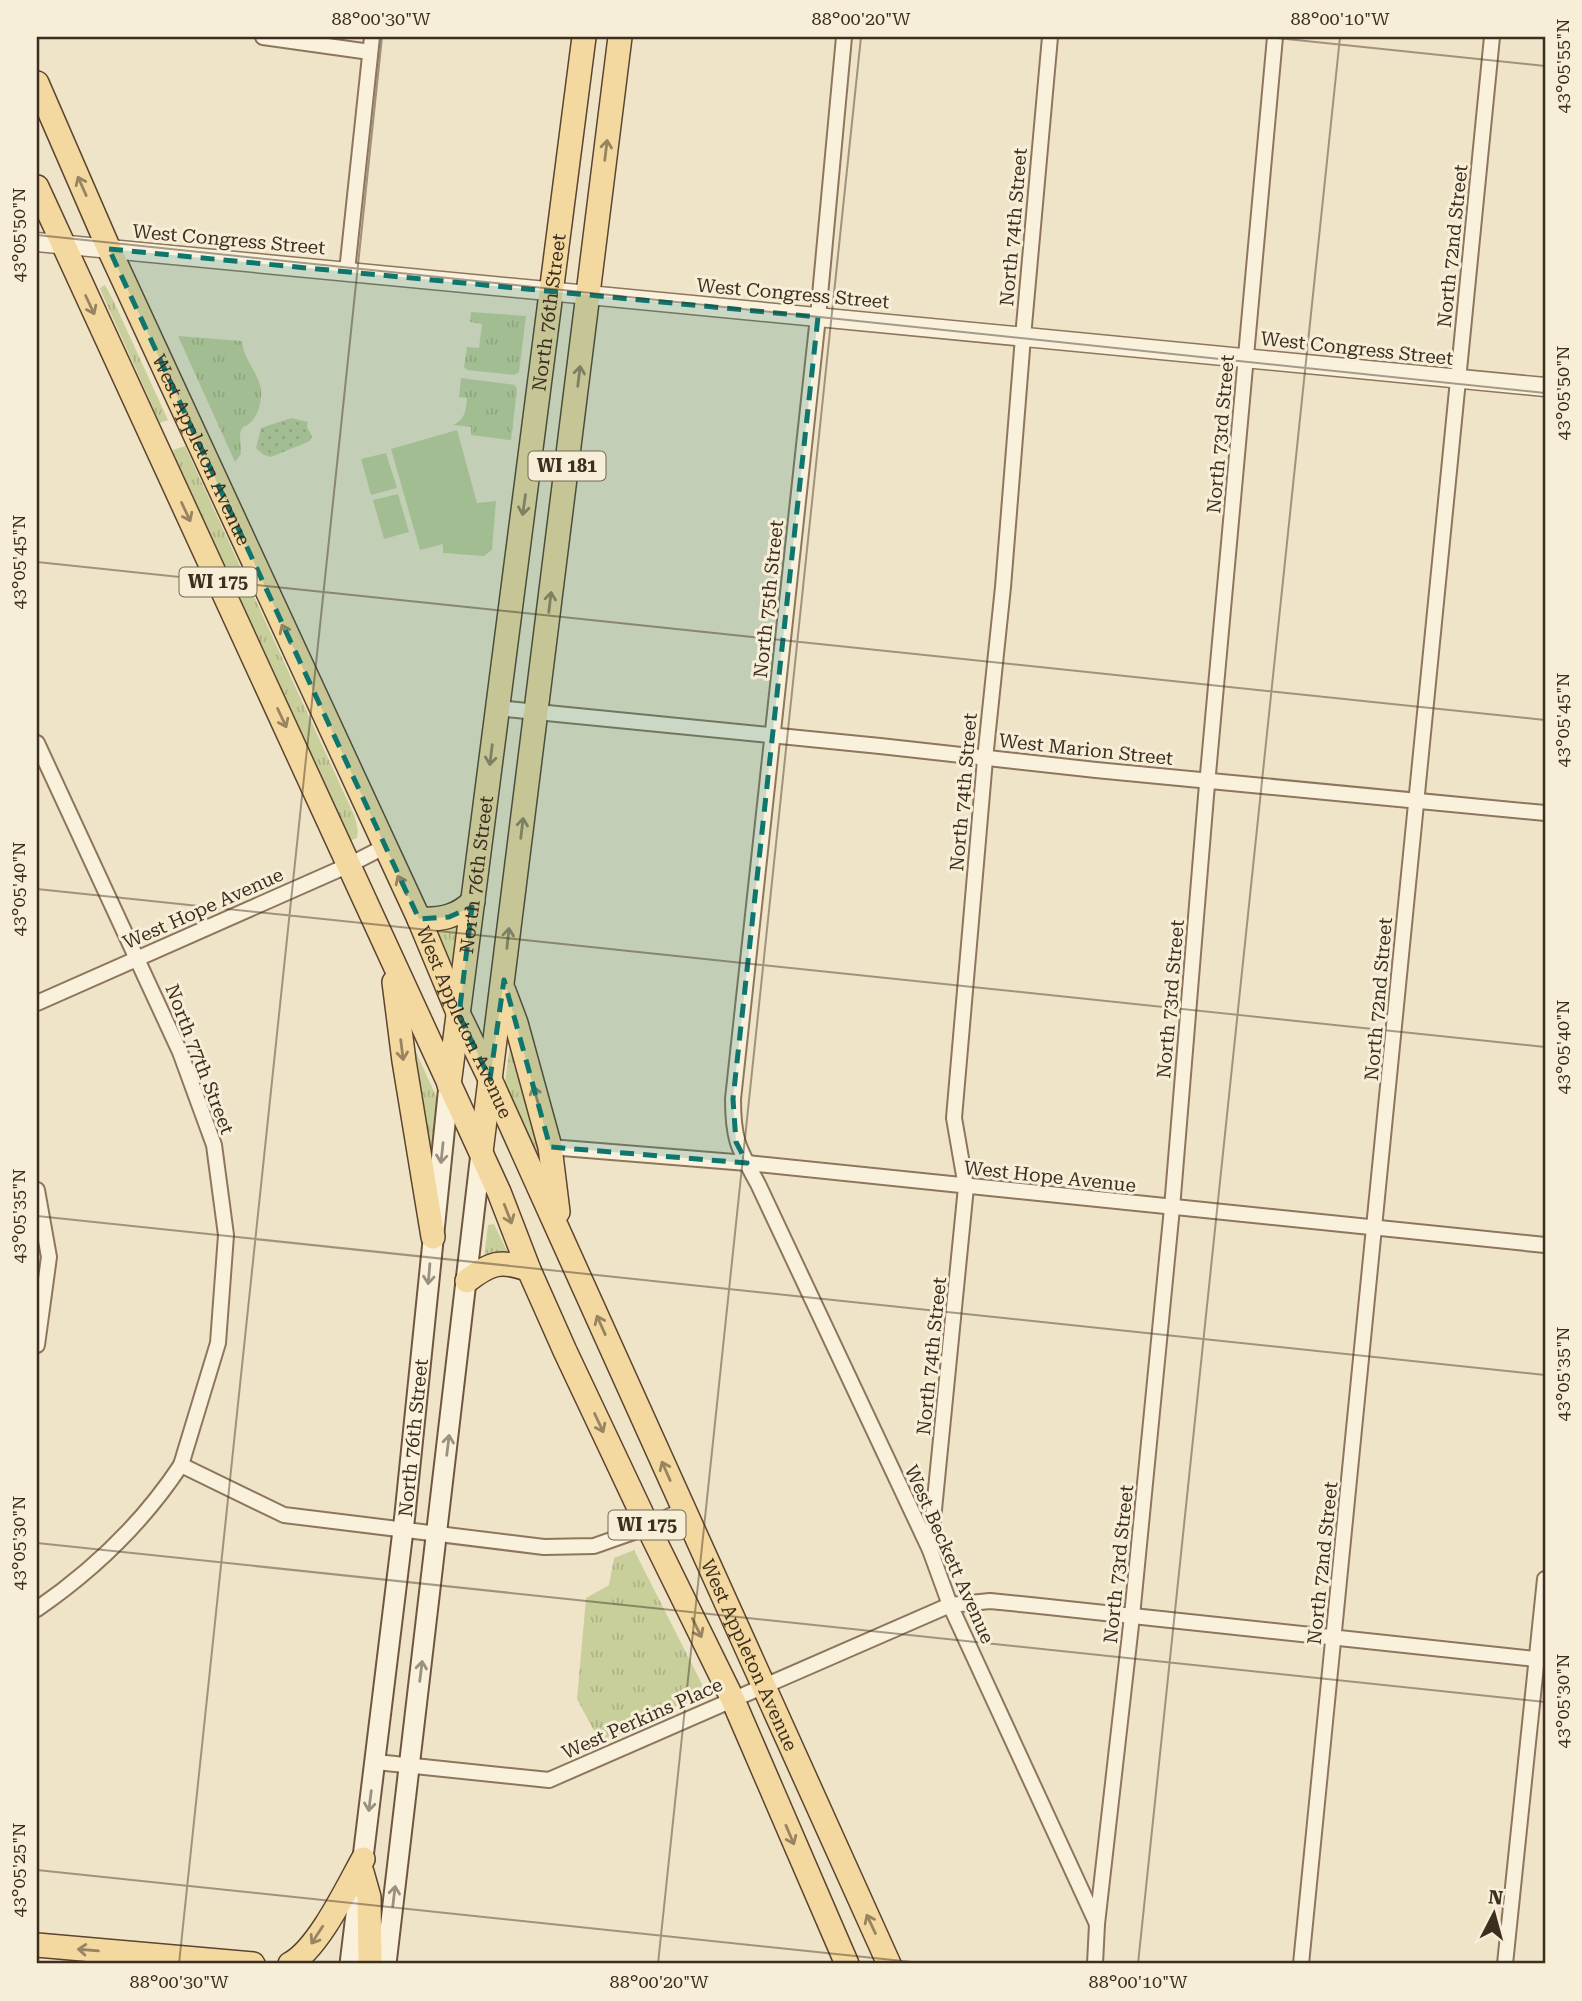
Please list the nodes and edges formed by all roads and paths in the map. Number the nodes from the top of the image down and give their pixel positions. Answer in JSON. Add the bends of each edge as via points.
{"nodes":[{"id":1,"x":263,"y":37,"type":"edge"},
{"id":2,"x":584,"y":37,"type":"edge"},
{"id":3,"x":620,"y":37,"type":"edge"},
{"id":4,"x":844,"y":37,"type":"edge"},
{"id":5,"x":1050,"y":37,"type":"edge"},
{"id":6,"x":1275,"y":37,"type":"edge"},
{"id":7,"x":1492,"y":37,"type":"edge"},
{"id":8,"x":371,"y":44,"type":"edge"},
{"id":9,"x":37,"y":83,"type":"edge"},
{"id":10,"x":37,"y":187,"type":"edge"},
{"id":11,"x":37,"y":242,"type":"edge"},
{"id":12,"x":61,"y":244,"type":"junction"},
{"id":13,"x":109,"y":249,"type":"junction"},
{"id":14,"x":347,"y":271,"type":"junction"},
{"id":15,"x":552,"y":291,"type":"junction"},
{"id":16,"x":589,"y":295,"type":"junction"},
{"id":17,"x":818,"y":317,"type":"junction"},
{"id":18,"x":1023,"y":337,"type":"junction"},
{"id":19,"x":1247,"y":358,"type":"junction"},
{"id":20,"x":1458,"y":379,"type":"junction"},
{"id":21,"x":1545,"y":387,"type":"edge"},
{"id":22,"x":497,"y":708,"type":"junction"},
{"id":23,"x":537,"y":711,"type":"junction"},
{"id":24,"x":772,"y":735,"type":"junction"},
{"id":25,"x":37,"y":743,"type":"edge"},
{"id":26,"x":985,"y":759,"type":"junction"},
{"id":27,"x":1207,"y":781,"type":"junction"},
{"id":28,"x":1416,"y":800,"type":"junction"},
{"id":29,"x":1545,"y":813,"type":"edge"},
{"id":30,"x":384,"y":847,"type":"junction"},
{"id":31,"x":349,"y":865,"type":"junction"},
{"id":32,"x":473,"y":901,"type":"junction"},
{"id":33,"x":419,"y":919,"type":"junction"},
{"id":34,"x":138,"y":957,"type":"junction"},
{"id":35,"x":391,"y":958,"type":"junction"},
{"id":36,"x":503,"y":987,"type":"junction"},
{"id":37,"x":37,"y":1003,"type":"edge"},
{"id":38,"x":459,"y":1015,"type":"junction"},
{"id":39,"x":490,"y":1079,"type":"junction"},
{"id":40,"x":449,"y":1085,"type":"junction"},
{"id":41,"x":550,"y":1147,"type":"junction"},
{"id":42,"x":481,"y":1153,"type":"junction"},
{"id":43,"x":747,"y":1163,"type":"junction"},
{"id":44,"x":966,"y":1187,"type":"junction"},
{"id":45,"x":37,"y":1190,"type":"edge"},
{"id":46,"x":1172,"y":1208,"type":"junction"},
{"id":47,"x":1375,"y":1228,"type":"junction"},
{"id":48,"x":561,"y":1236,"type":"junction"},
{"id":49,"x":433,"y":1237,"type":"junction"},
{"id":50,"x":1545,"y":1245,"type":"edge"},
{"id":51,"x":529,"y":1270,"type":"junction"},
{"id":52,"x":467,"y":1281,"type":"junction"},
{"id":53,"x":37,"y":1345,"type":"edge"},
{"id":54,"x":181,"y":1465,"type":"junction"},
{"id":55,"x":684,"y":1509,"type":"junction"},
{"id":56,"x":648,"y":1527,"type":"junction"},
{"id":57,"x":403,"y":1529,"type":"junction"},
{"id":58,"x":438,"y":1533,"type":"junction"},
{"id":59,"x":930,"y":1550,"type":"junction"},
{"id":60,"x":1545,"y":1579,"type":"edge"},
{"id":61,"x":950,"y":1605,"type":"junction"},
{"id":62,"x":37,"y":1609,"type":"edge"},
{"id":63,"x":1132,"y":1616,"type":"junction"},
{"id":64,"x":1334,"y":1638,"type":"junction"},
{"id":65,"x":1541,"y":1660,"type":"edge"},
{"id":66,"x":763,"y":1685,"type":"junction"},
{"id":67,"x":733,"y":1700,"type":"junction"},
{"id":68,"x":376,"y":1762,"type":"junction"},
{"id":69,"x":409,"y":1765,"type":"junction"},
{"id":70,"x":363,"y":1865,"type":"junction"},
{"id":71,"x":1097,"y":1924,"type":"junction"},
{"id":72,"x":838,"y":1943,"type":"junction"},
{"id":73,"x":37,"y":1945,"type":"edge"},
{"id":74,"x":141,"y":1959,"type":"edge"},
{"id":75,"x":253,"y":1964,"type":"edge"},
{"id":76,"x":290,"y":1964,"type":"edge"},
{"id":77,"x":350,"y":1964,"type":"edge"},
{"id":78,"x":370,"y":1964,"type":"edge"},
{"id":79,"x":386,"y":1964,"type":"edge"},
{"id":80,"x":848,"y":1964,"type":"edge"},
{"id":81,"x":863,"y":1964,"type":"edge"},
{"id":82,"x":890,"y":1964,"type":"edge"},
{"id":83,"x":1095,"y":1964,"type":"edge"},
{"id":84,"x":1301,"y":1964,"type":"edge"},
{"id":85,"x":1505,"y":1964,"type":"edge"}],
"edges":[{"from":1,"to":8,"type":"street"},
{"from":2,"to":15,"type":"main road","name":"North 76th Street","number":"WI 181"},
{"from":16,"to":3,"type":"main road","name":"North 76th Street","number":"WI 181","one_way":true},
{"from":4,"to":17,"type":"street","name":"North 75th Street"},
{"from":5,"to":18,"type":"street","name":"North 74th Street"},
{"from":6,"to":19,"type":"street","name":"North 73rd Street"},
{"from":7,"to":20,"type":"street","name":"North 72nd Street"},
{"from":8,"to":14,"type":"street"},
{"from":13,"to":9,"type":"main road","name":"West Appleton Avenue","number":"WI 175","one_way":true},
{"from":10,"to":12,"type":"main road","name":"West Appleton Avenue","number":"WI 175"},
{"from":11,"to":12,"type":"street","name":"West Congress Street"},
{"from":12,"to":13,"type":"street","name":"West Congress Street"},
{"from":12,"to":31,"type":"main road","name":"West Appleton Avenue","number":"WI 175","one_way":true},
{"from":13,"to":14,"type":"street","name":"West Congress Street"},
{"from":30,"to":13,"type":"main road","name":"West Appleton Avenue","number":"WI 175","one_way":true},
{"from":14,"to":15,"type":"street","name":"West Congress Street"},
{"from":15,"to":16,"type":"street","name":"West Congress Street"},
{"from":15,"to":22,"type":"main road","name":"North 76th Street","number":"WI 181","one_way":true},
{"from":16,"to":17,"type":"street","name":"West Congress Street"},
{"from":23,"to":16,"type":"main road","name":"North 76th Street","number":"WI 181","one_way":true},
{"from":17,"to":18,"type":"street","name":"West Congress Street"},
{"from":17,"to":24,"type":"street","name":"North 75th Street"},
{"from":18,"to":19,"type":"street","name":"West Congress Street"},
{"from":18,"to":26,"type":"street","name":"North 74th Street"},
{"from":19,"to":20,"type":"street","name":"West Congress Street"},
{"from":19,"to":27,"type":"street","name":"North 73rd Street"},
{"from":20,"to":21,"type":"street","name":"West Congress Street"},
{"from":20,"to":28,"type":"street","name":"North 72nd Street"},
{"from":22,"to":23,"type":"street","name":"West Marion Street"},
{"from":22,"to":32,"type":"main road","name":"North 76th Street","number":"WI 181","one_way":true},
{"from":23,"to":24,"type":"street","name":"West Marion Street"},
{"from":36,"to":23,"type":"main road","name":"North 76th Street","number":"WI 181","one_way":true},
{"from":24,"to":26,"type":"street","name":"West Marion Street"},
{"from":24,"to":43,"type":"street","name":"North 75th Street","via":[[733,1099],[736,1142]]},
{"from":25,"to":34,"type":"street","name":"North 77th Street"},
{"from":26,"to":27,"type":"street","name":"West Marion Street"},
{"from":26,"to":44,"type":"street","name":"North 74th Street","via":[[954,1118]]},
{"from":27,"to":28,"type":"street","name":"West Marion Street"},
{"from":27,"to":46,"type":"street","name":"North 73rd Street"},
{"from":28,"to":29,"type":"street","name":"West Marion Street"},
{"from":28,"to":47,"type":"street","name":"North 72nd Street"},
{"from":30,"to":31,"type":"street","name":"West Hope Avenue"},
{"from":33,"to":30,"type":"main road","name":"West Appleton Avenue","number":"WI 175","one_way":true},
{"from":31,"to":34,"type":"street","name":"West Hope Avenue"},
{"from":31,"to":35,"type":"main road","name":"West Appleton Avenue","number":"WI 175"},
{"from":32,"to":33,"type":"main road","via":[[449,917]]},
{"from":32,"to":38,"type":"main road","name":"North 76th Street","number":"WI 181"},
{"from":33,"to":38,"type":"main road","name":"West Appleton Avenue","number":"WI 175"},
{"from":34,"to":37,"type":"street","name":"West Hope Avenue"},
{"from":34,"to":54,"type":"street","name":"North 77th Street","via":[[214,1145],[226,1235],[218,1343]]},
{"from":35,"to":40,"type":"main road","name":"West Appleton Avenue","number":"WI 175"},
{"from":35,"to":49,"type":"main road","one_way":true},
{"from":36,"to":39,"type":"main road","name":"North 76th Street","number":"WI 181"},
{"from":41,"to":36,"type":"main road","one_way":true},
{"from":38,"to":39,"type":"main road","name":"West Appleton Avenue","number":"WI 175"},
{"from":38,"to":40,"type":"main road","name":"North 76th Street","number":"WI 181"},
{"from":39,"to":42,"type":"main road","name":"North 76th Street","number":"WI 181"},
{"from":39,"to":48,"type":"main road","name":"West Appleton Avenue","number":"WI 175"},
{"from":40,"to":42,"type":"main road","name":"West Appleton Avenue","number":"WI 175"},
{"from":40,"to":49,"type":"main road","name":"North 76th Street","number":"WI 181","one_way":true},
{"from":41,"to":43,"type":"street","name":"West Hope Avenue"},
{"from":41,"to":48,"type":"main road"},
{"from":42,"to":51,"type":"main road","name":"West Appleton Avenue","number":"WI 175","one_way":true},
{"from":42,"to":52,"type":"main road","name":"North 76th Street","number":"WI 181"},
{"from":43,"to":44,"type":"street","name":"West Hope Avenue"},
{"from":43,"to":59,"type":"street","name":"West Beckett Avenue"},
{"from":44,"to":46,"type":"street","name":"West Hope Avenue"},
{"from":44,"to":59,"type":"street","name":"North 74th Street"},
{"from":45,"to":53,"type":"street","via":[[49,1257]]},
{"from":46,"to":47,"type":"street","name":"West Hope Avenue"},
{"from":46,"to":63,"type":"street","name":"North 73rd Street"},
{"from":47,"to":50,"type":"street","name":"West Hope Avenue"},
{"from":47,"to":64,"type":"street","name":"North 72nd Street"},
{"from":55,"to":48,"type":"main road","name":"West Appleton Avenue","number":"WI 175","one_way":true},
{"from":49,"to":57,"type":"main road","name":"North 76th Street","number":"WI 181","one_way":true},
{"from":51,"to":52,"type":"main road","via":[[498,1264]]},
{"from":51,"to":56,"type":"main road","name":"West Appleton Avenue","number":"WI 175","one_way":true},
{"from":58,"to":52,"type":"main road","name":"North 76th Street","number":"WI 181","one_way":true},
{"from":54,"to":57,"type":"street","via":[[284,1515]]},
{"from":54,"to":62,"type":"street","name":"North 77th Street","via":[[115,1548]]},
{"from":55,"to":56,"type":"street"},
{"from":55,"to":66,"type":"main road","name":"West Appleton Avenue","number":"WI 175"},
{"from":56,"to":58,"type":"street","via":[[594,1546],[544,1547]]},
{"from":56,"to":67,"type":"main road","name":"West Appleton Avenue","number":"WI 175","one_way":true},
{"from":57,"to":58,"type":"street"},
{"from":57,"to":68,"type":"main road","name":"North 76th Street","number":"WI 181"},
{"from":69,"to":58,"type":"main road","name":"North 76th Street","number":"WI 181","one_way":true},
{"from":59,"to":61,"type":"street","name":"West Beckett Avenue"},
{"from":60,"to":65,"type":"street"},
{"from":61,"to":63,"type":"street","name":"West Perkins Place","via":[[990,1601]]},
{"from":61,"to":66,"type":"street","name":"West Perkins Place"},
{"from":61,"to":71,"type":"street","name":"West Beckett Avenue"},
{"from":63,"to":64,"type":"street","name":"West Perkins Place"},
{"from":63,"to":71,"type":"street","name":"North 73rd Street"},
{"from":64,"to":65,"type":"street","name":"West Perkins Place"},
{"from":64,"to":84,"type":"street","name":"North 72nd Street"},
{"from":65,"to":85,"type":"street"},
{"from":66,"to":67,"type":"street","name":"West Perkins Place"},
{"from":82,"to":66,"type":"main road","name":"West Appleton Avenue","number":"WI 175","one_way":true},
{"from":67,"to":69,"type":"street","name":"West Perkins Place","via":[[549,1780]]},
{"from":67,"to":72,"type":"main road","name":"West Appleton Avenue","number":"WI 175","one_way":true},
{"from":68,"to":69,"type":"street","name":"West Perkins Place"},
{"from":68,"to":70,"type":"main road","name":"North 76th Street","number":"WI 181","one_way":true},
{"from":79,"to":69,"type":"main road","name":"North 76th Street","number":"WI 181","one_way":true},
{"from":70,"to":76,"type":"main road","one_way":true,"via":[[315,1940]]},
{"from":70,"to":77,"type":"main road","name":"North 76th Street","number":"WI 181"},
{"from":70,"to":78,"type":"main road","via":[[369,1897]]},
{"from":71,"to":83,"type":"street","name":"North 73rd Street"},
{"from":72,"to":80,"type":"main road","name":"West Appleton Avenue","number":"WI 175"},
{"from":72,"to":81,"type":"main road"},
{"from":74,"to":73,"type":"main road","one_way":true},
{"from":74,"to":75,"type":"main road"}]}
